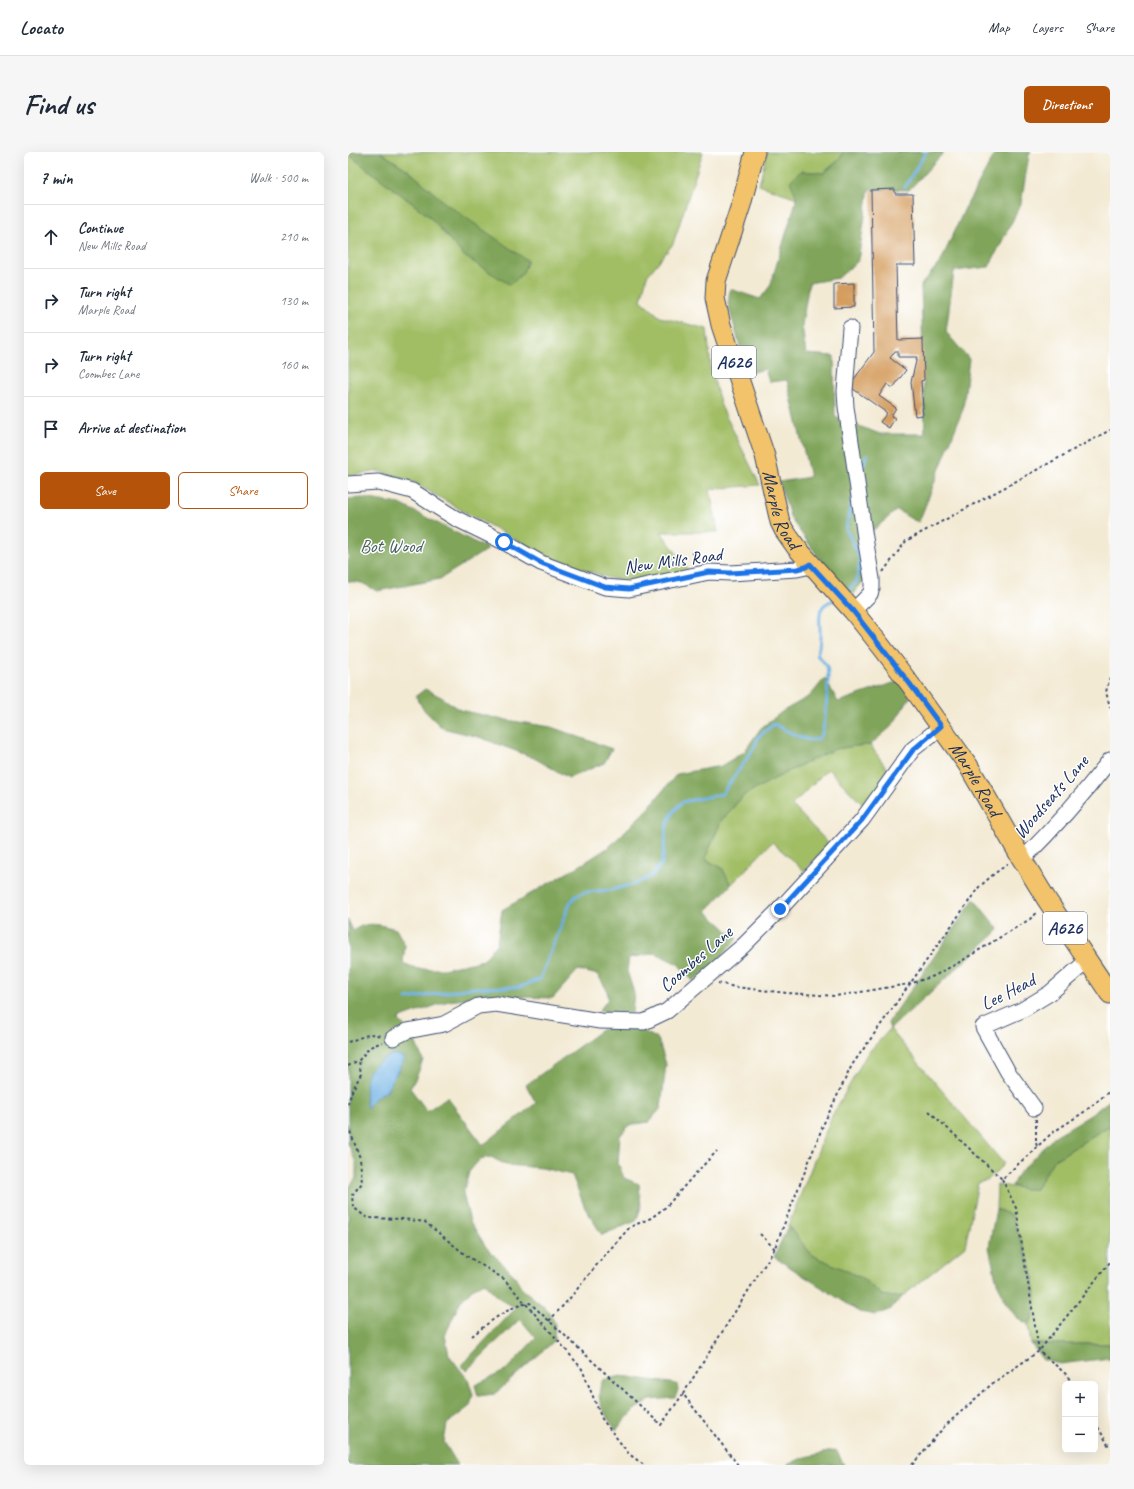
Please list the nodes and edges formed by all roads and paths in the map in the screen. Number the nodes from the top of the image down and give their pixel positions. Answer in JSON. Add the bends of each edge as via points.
{"nodes":[{"id":1,"x":755,"y":152,"type":"edge"},
{"id":2,"x":850,"y":328,"type":"dead end"},
{"id":3,"x":1110,"y":430,"type":"edge"},
{"id":4,"x":348,"y":484,"type":"edge"},
{"id":5,"x":810,"y":564,"type":"junction"},
{"id":6,"x":872,"y":588,"type":"junction"},
{"id":7,"x":849,"y":606,"type":"junction"},
{"id":8,"x":1110,"y":677,"type":"edge"},
{"id":9,"x":1110,"y":707,"type":"edge"},
{"id":10,"x":941,"y":726,"type":"junction"},
{"id":11,"x":1110,"y":760,"type":"edge"},
{"id":12,"x":1021,"y":858,"type":"junction"},
{"id":13,"x":1049,"y":903,"type":"junction"},
{"id":14,"x":1087,"y":961,"type":"junction"},
{"id":15,"x":704,"y":980,"type":"junction"},
{"id":16,"x":909,"y":984,"type":"junction"},
{"id":17,"x":1110,"y":994,"type":"edge"},
{"id":18,"x":393,"y":1038,"type":"junction"},
{"id":19,"x":348,"y":1042,"type":"edge"},
{"id":20,"x":359,"y":1060,"type":"junction"},
{"id":21,"x":348,"y":1066,"type":"edge"},
{"id":22,"x":1110,"y":1091,"type":"edge"},
{"id":23,"x":348,"y":1104,"type":"edge"},
{"id":24,"x":1034,"y":1108,"type":"joint"},
{"id":25,"x":929,"y":1111,"type":"dead end"},
{"id":26,"x":348,"y":1126,"type":"edge"},
{"id":27,"x":1037,"y":1146,"type":"junction"},
{"id":28,"x":717,"y":1151,"type":"dead end"},
{"id":29,"x":1002,"y":1179,"type":"junction"},
{"id":30,"x":760,"y":1234,"type":"dead end"},
{"id":31,"x":775,"y":1248,"type":"junction"},
{"id":32,"x":1110,"y":1262,"type":"edge"},
{"id":33,"x":525,"y":1303,"type":"junction"},
{"id":34,"x":549,"y":1321,"type":"junction"},
{"id":35,"x":472,"y":1336,"type":"dead end"},
{"id":36,"x":1039,"y":1351,"type":"junction"},
{"id":37,"x":1070,"y":1381,"type":"edge"},
{"id":38,"x":683,"y":1394,"type":"junction"},
{"id":39,"x":1098,"y":1427,"type":"edge"},
{"id":40,"x":1110,"y":1448,"type":"edge"},
{"id":41,"x":644,"y":1465,"type":"edge"},
{"id":42,"x":738,"y":1465,"type":"edge"},
{"id":43,"x":912,"y":1465,"type":"edge"}],
"edges":[{"from":1,"to":5,"type":"main road","name":"Marple Road","number":"A626","via":[[716,281],[715,298],[721,325],[764,456],[780,522]]},
{"from":2,"to":6,"type":"street","via":[[846,407]]},
{"from":3,"to":6,"type":"path","via":[[906,541]]},
{"from":4,"to":5,"type":"street","name":"New Mills Road","via":[[378,482],[412,491],[455,518],[541,563],[605,587],[629,589],[709,572],[797,569]]},
{"from":5,"to":7,"type":"main road","name":"Marple Road","number":"A626"},
{"from":6,"to":7,"type":"street","via":[[870,594]]},
{"from":7,"to":10,"type":"main road","name":"Marple Road","number":"A626"},
{"from":8,"to":9,"type":"path","via":[[1106,692]]},
{"from":10,"to":12,"type":"main road","name":"Marple Road","number":"A626","via":[[968,765]]},
{"from":10,"to":15,"type":"street","name":"Coombes Lane","via":[[913,750],[862,820],[824,862],[744,946]]},
{"from":11,"to":12,"type":"street","name":"Woodseats Lane","via":[[1046,836]]},
{"from":12,"to":13,"type":"main road","name":"Marple Road","number":"A626"},
{"from":12,"to":16,"type":"path","via":[[994,874],[979,887]]},
{"from":13,"to":14,"type":"main road","name":"Marple Road","number":"A626"},
{"from":13,"to":16,"type":"path","via":[[1030,919],[958,963],[934,976]]},
{"from":14,"to":17,"type":"main road","name":"Marple Road","number":"A626"},
{"from":14,"to":24,"type":"street","name":"Lee Head","via":[[1050,993],[1022,1010],[983,1027],[1008,1072]]},
{"from":15,"to":16,"type":"path","via":[[735,987],[836,996]]},
{"from":15,"to":18,"type":"street","name":"Coombes Lane","via":[[667,1011],[644,1022],[600,1021],[496,1004],[478,1006],[444,1024],[407,1031]]},
{"from":16,"to":31,"type":"path","via":[[852,1065],[824,1123]]},
{"from":18,"to":19,"type":"path","via":[[370,1034]]},
{"from":18,"to":20,"type":"path","via":[[370,1047]]},
{"from":20,"to":21,"type":"path"},
{"from":20,"to":23,"type":"path","via":[[361,1074]]},
{"from":22,"to":27,"type":"path"},
{"from":24,"to":27,"type":"path"},
{"from":25,"to":29,"type":"path"},
{"from":26,"to":33,"type":"path","via":[[360,1158],[362,1183],[352,1195],[353,1207],[367,1218],[425,1222],[467,1256],[504,1280]]},
{"from":27,"to":29,"type":"path"},
{"from":28,"to":34,"type":"path","via":[[667,1206],[651,1218],[630,1227]]},
{"from":29,"to":36,"type":"path","via":[[1016,1208]]},
{"from":30,"to":31,"type":"path"},
{"from":31,"to":38,"type":"path"},
{"from":32,"to":36,"type":"path"},
{"from":33,"to":34,"type":"path","via":[[530,1303]]},
{"from":33,"to":35,"type":"path","via":[[494,1319]]},
{"from":33,"to":41,"type":"path","via":[[582,1369],[602,1419],[629,1454]]},
{"from":34,"to":38,"type":"path","via":[[661,1425]]},
{"from":36,"to":37,"type":"path","via":[[1067,1375]]},
{"from":36,"to":43,"type":"path","via":[[992,1383],[944,1427]]},
{"from":38,"to":42,"type":"path"},
{"from":39,"to":40,"type":"path"}]}
